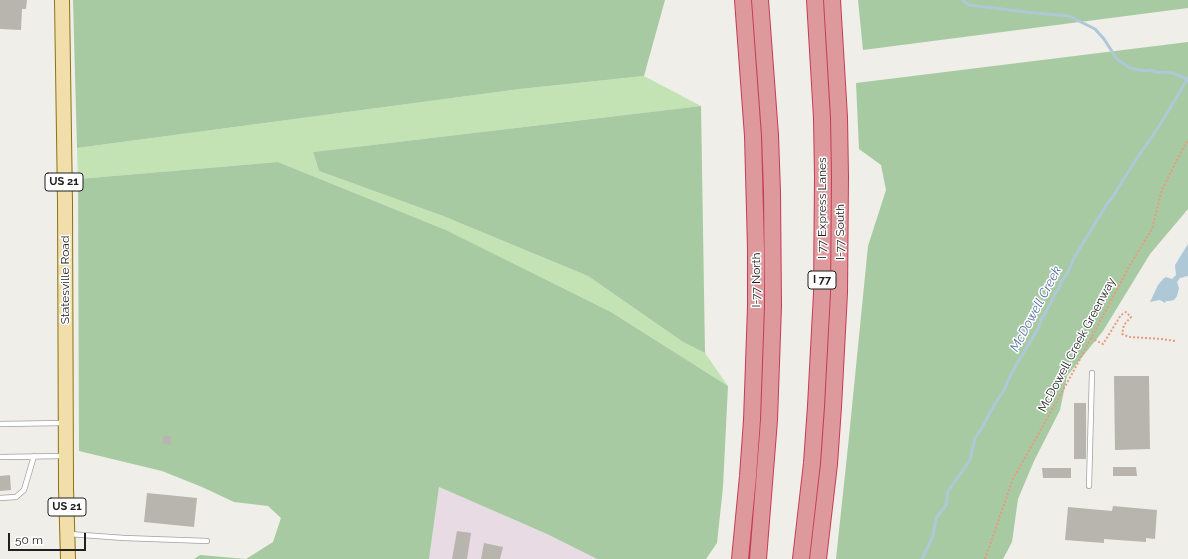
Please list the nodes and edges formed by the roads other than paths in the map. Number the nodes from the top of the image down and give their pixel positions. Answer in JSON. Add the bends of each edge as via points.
{"nodes":[{"id":1,"x":62,"y":0,"type":"edge"},
{"id":2,"x":743,"y":0,"type":"edge"},
{"id":3,"x":760,"y":0,"type":"edge"},
{"id":4,"x":815,"y":0,"type":"edge"},
{"id":5,"x":832,"y":0,"type":"edge"},
{"id":6,"x":1092,"y":373,"type":"dead end"},
{"id":7,"x":66,"y":423,"type":"junction"},
{"id":8,"x":0,"y":424,"type":"edge"},
{"id":9,"x":34,"y":456,"type":"junction"},
{"id":10,"x":66,"y":456,"type":"junction"},
{"id":11,"x":0,"y":457,"type":"edge"},
{"id":12,"x":1089,"y":486,"type":"dead end"},
{"id":13,"x":0,"y":498,"type":"edge"},
{"id":14,"x":68,"y":534,"type":"junction"},
{"id":15,"x":207,"y":541,"type":"dead end"},
{"id":16,"x":68,"y":559,"type":"edge"},
{"id":17,"x":740,"y":559,"type":"edge"},
{"id":18,"x":758,"y":559,"type":"edge"},
{"id":19,"x":801,"y":559,"type":"edge"},
{"id":20,"x":818,"y":559,"type":"edge"}],
"edges":[{"from":1,"to":7,"type":"main road","name":"Statesville Road","number":"US 21"},
{"from":2,"to":17,"type":"highway","name":"I-77 North","via":[[753,136],[756,284],[752,420]]},
{"from":3,"to":18,"type":"highway","via":[[770,135],[773,306],[769,420]]},
{"from":4,"to":19,"type":"highway","name":"I 77 Express Lanes","number":"I 77","via":[[822,125],[822,293],[814,441]]},
{"from":5,"to":20,"type":"highway","name":"I-77 South","number":"I 77","via":[[839,125],[839,293],[831,436]]},
{"from":6,"to":12,"type":"lane"},
{"from":7,"to":8,"type":"lane"},
{"from":7,"to":10,"type":"main road","name":"Statesville Road","number":"US 21"},
{"from":9,"to":10,"type":"lane"},
{"from":9,"to":11,"type":"lane"},
{"from":9,"to":13,"type":"lane","via":[[24,490],[16,497]]},
{"from":10,"to":14,"type":"main road","name":"Statesville Road","number":"US 21"},
{"from":14,"to":15,"type":"lane"},
{"from":14,"to":16,"type":"main road","name":"Statesville Road","number":"US 21"}]}
